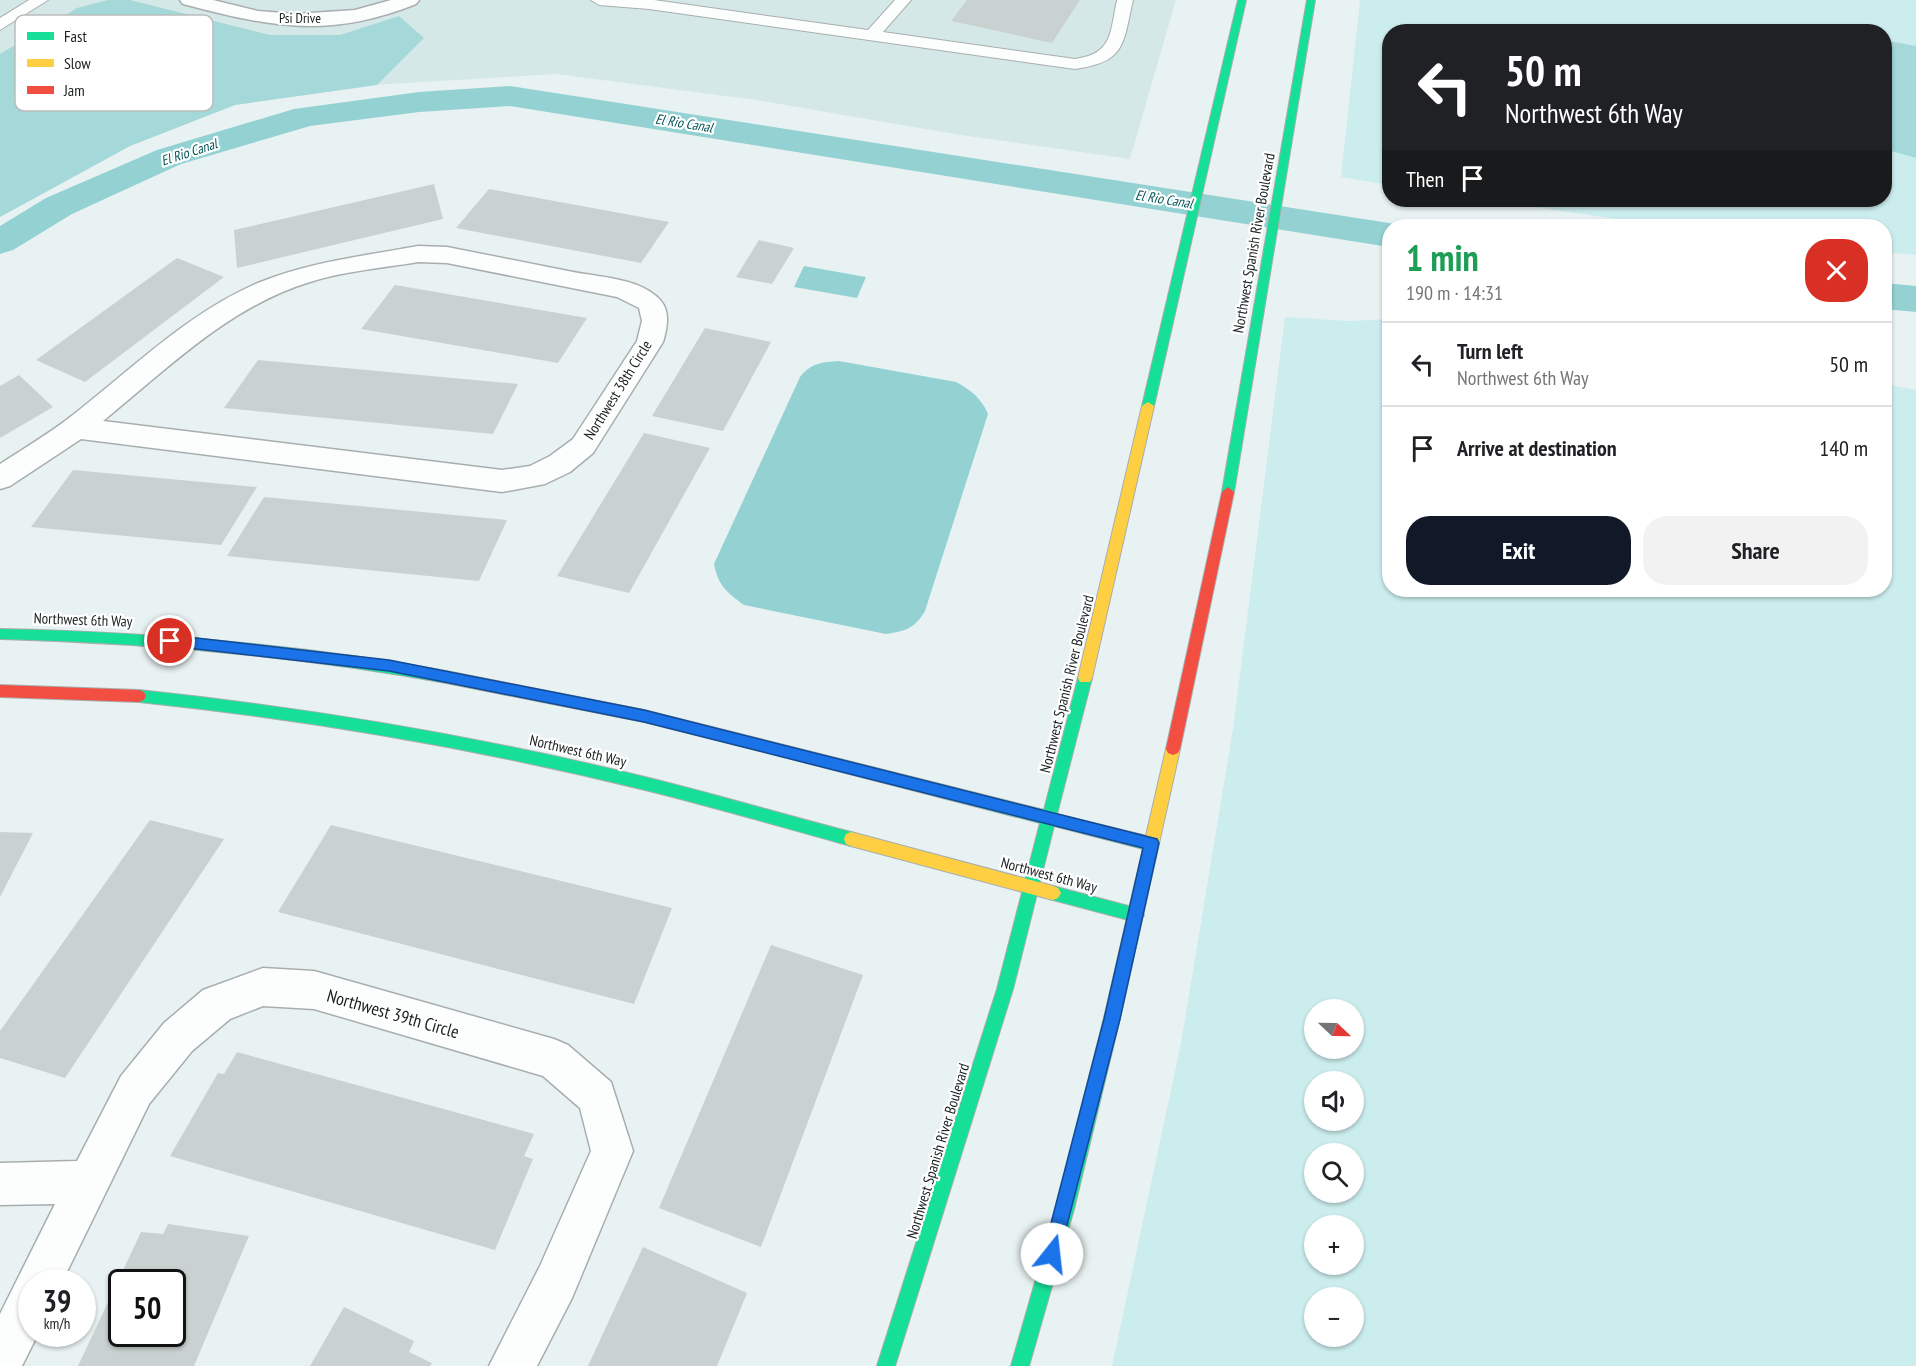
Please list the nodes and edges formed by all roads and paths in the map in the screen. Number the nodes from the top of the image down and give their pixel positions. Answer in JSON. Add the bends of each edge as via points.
{"nodes":[{"id":1,"x":40,"y":0,"type":"edge"},
{"id":2,"x":190,"y":0,"type":"edge"},
{"id":3,"x":409,"y":0,"type":"edge"},
{"id":4,"x":599,"y":0,"type":"edge"},
{"id":5,"x":724,"y":0,"type":"edge"},
{"id":6,"x":903,"y":0,"type":"edge"},
{"id":7,"x":1125,"y":0,"type":"edge"},
{"id":8,"x":1241,"y":0,"type":"edge"},
{"id":9,"x":1311,"y":0,"type":"edge"},
{"id":10,"x":711,"y":13,"type":"junction"},
{"id":11,"x":16,"y":15,"type":"edge"},
{"id":12,"x":15,"y":16,"type":"edge"},
{"id":13,"x":0,"y":25,"type":"edge"},
{"id":14,"x":872,"y":35,"type":"junction"},
{"id":15,"x":76,"y":428,"type":"junction"},
{"id":16,"x":0,"y":478,"type":"edge"},
{"id":17,"x":0,"y":634,"type":"edge"},
{"id":18,"x":0,"y":691,"type":"edge"},
{"id":19,"x":1050,"y":819,"type":"junction"},
{"id":20,"x":1151,"y":843,"type":"junction"},
{"id":21,"x":1032,"y":887,"type":"junction"},
{"id":22,"x":1136,"y":915,"type":"junction"},
{"id":23,"x":88,"y":1182,"type":"junction"},
{"id":24,"x":0,"y":1184,"type":"edge"},
{"id":25,"x":45,"y":1269,"type":"edge"},
{"id":26,"x":18,"y":1326,"type":"edge"},
{"id":27,"x":0,"y":1362,"type":"edge"},
{"id":28,"x":512,"y":1366,"type":"edge"},
{"id":29,"x":886,"y":1366,"type":"edge"},
{"id":30,"x":1020,"y":1366,"type":"edge"}],
"edges":[{"from":1,"to":11,"type":"lane"},
{"from":2,"to":3,"type":"street","name":"Psi Drive","via":[[285,20],[337,18],[391,8]]},
{"from":4,"to":10,"type":"lane"},
{"from":5,"to":10,"type":"lane"},
{"from":6,"to":14,"type":"lane"},
{"from":7,"to":14,"type":"lane","via":[[1111,52],[1090,63]]},
{"from":8,"to":19,"type":"main road","name":"Northwest Spanish River Boulevard","via":[[1208,157],[1071,744]]},
{"from":9,"to":20,"type":"main road","name":"Northwest Spanish River Boulevard","via":[[1234,463]]},
{"from":10,"to":14,"type":"lane"},
{"from":12,"to":13,"type":"lane"},
{"from":15,"to":15,"type":"street","name":"Northwest 38th Circle","via":[[190,336],[230,309],[306,274],[418,254],[447,255],[622,290],[643,297],[655,309],[657,322],[650,342],[583,446],[560,464],[535,476],[502,481]]},
{"from":15,"to":16,"type":"street","name":"Northwest 38th Circle"},
{"from":17,"to":19,"type":"main road","name":"Northwest 6th Way","via":[[191,642],[389,666],[644,716]]},
{"from":18,"to":21,"type":"main road","name":"Northwest 6th Way","via":[[134,696],[232,705],[452,740],[616,777]]},
{"from":19,"to":20,"type":"main road","name":"Northwest 6th Way"},
{"from":19,"to":21,"type":"main road","name":"Northwest Spanish River Boulevard"},
{"from":20,"to":22,"type":"main road","name":"Northwest Spanish River Boulevard"},
{"from":21,"to":22,"type":"main road","name":"Northwest 6th Way"},
{"from":21,"to":29,"type":"main road","name":"Northwest Spanish River Boulevard","via":[[999,1012]]},
{"from":22,"to":30,"type":"main road","name":"Northwest Spanish River Boulevard","via":[[1065,1209]]},
{"from":23,"to":24,"type":"street"},
{"from":23,"to":25,"type":"street","name":"Northwest 39th Circle"},
{"from":23,"to":28,"type":"street","name":"Northwest 39th Circle","via":[[135,1090],[178,1037],[217,1004],[263,987],[314,990],[554,1059],[597,1096],[612,1152],[556,1282]]},
{"from":26,"to":27,"type":"street"}]}
